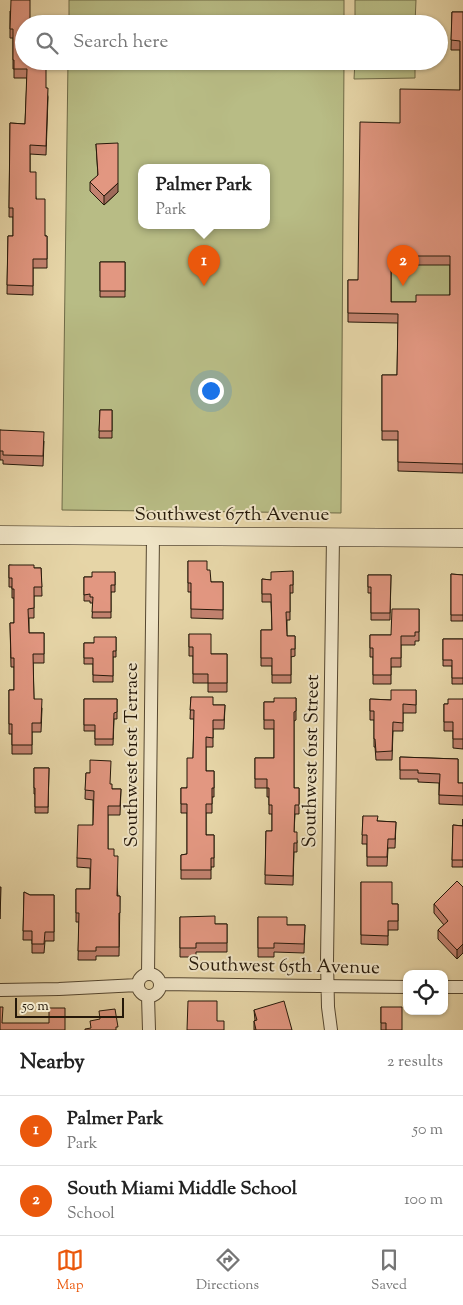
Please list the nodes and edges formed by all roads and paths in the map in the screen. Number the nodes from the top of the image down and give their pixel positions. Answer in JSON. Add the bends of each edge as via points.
{"nodes":[{"id":1,"x":0,"y":535,"type":"edge"},
{"id":2,"x":153,"y":536,"type":"junction"},
{"id":3,"x":333,"y":538,"type":"junction"},
{"id":4,"x":463,"y":538,"type":"edge"},
{"id":5,"x":148,"y":974,"type":"junction"},
{"id":6,"x":160,"y":984,"type":"junction"},
{"id":7,"x":138,"y":985,"type":"junction"},
{"id":8,"x":328,"y":986,"type":"junction"},
{"id":9,"x":403,"y":987,"type":"edge"},
{"id":10,"x":448,"y":987,"type":"edge"},
{"id":11,"x":463,"y":987,"type":"edge"},
{"id":12,"x":0,"y":990,"type":"edge"},
{"id":13,"x":148,"y":996,"type":"junction"},
{"id":14,"x":150,"y":1030,"type":"edge"},
{"id":15,"x":331,"y":1030,"type":"edge"}],
"edges":[{"from":1,"to":2,"type":"main road","name":"Southwest 67th Avenue"},
{"from":2,"to":3,"type":"main road","name":"Southwest 67th Avenue"},
{"from":2,"to":5,"type":"street","name":"Southwest 61st Terrace"},
{"from":3,"to":4,"type":"main road","name":"Southwest 67th Avenue"},
{"from":3,"to":8,"type":"street","name":"Southwest 61st Street"},
{"from":5,"to":6,"type":"street","via":[[154,975]]},
{"from":5,"to":7,"type":"street"},
{"from":6,"to":8,"type":"street","name":"Southwest 65th Avenue"},
{"from":6,"to":13,"type":"street","via":[[156,994]]},
{"from":7,"to":12,"type":"street"},
{"from":7,"to":13,"type":"street","via":[[142,994]]},
{"from":8,"to":9,"type":"street","name":"Southwest 65th Avenue"},
{"from":8,"to":15,"type":"street","name":"Southwest 61st Street"},
{"from":10,"to":11,"type":"street"},
{"from":13,"to":14,"type":"street"}]}
